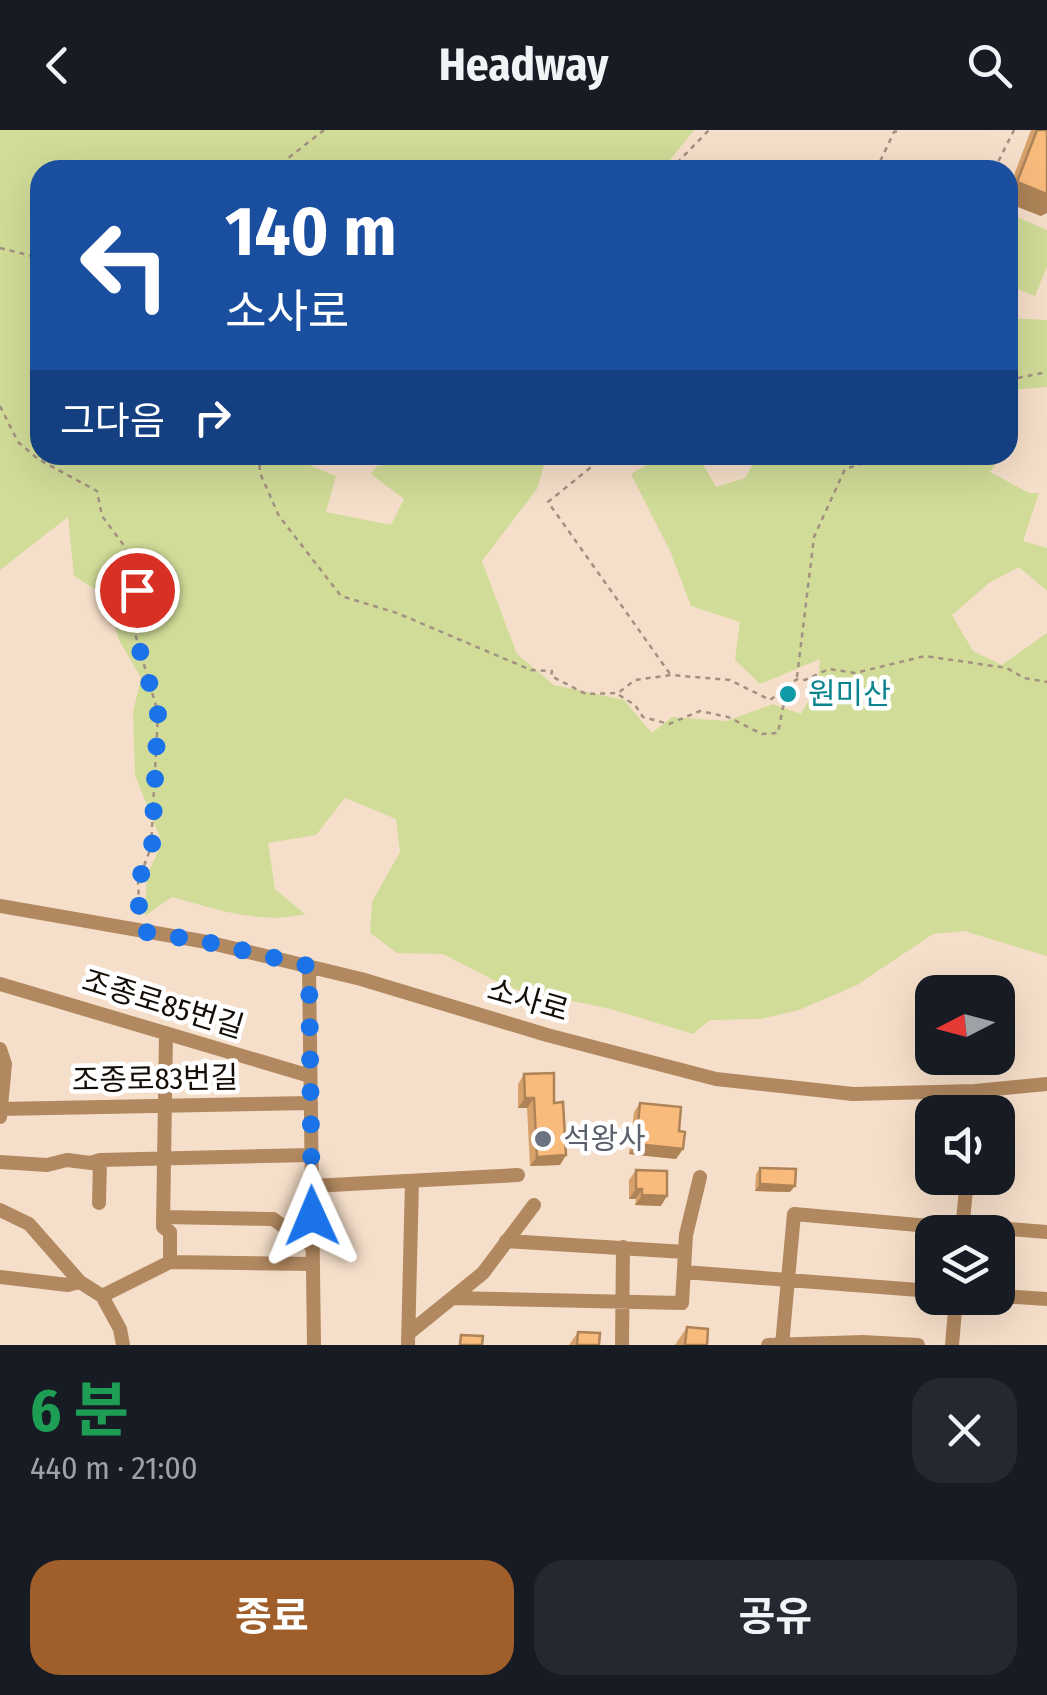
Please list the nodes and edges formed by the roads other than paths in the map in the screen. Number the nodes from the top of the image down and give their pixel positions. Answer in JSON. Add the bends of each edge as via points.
{"nodes":[{"id":1,"x":0,"y":906,"type":"edge"},
{"id":2,"x":309,"y":966,"type":"junction"},
{"id":3,"x":0,"y":984,"type":"edge"},
{"id":4,"x":166,"y":1033,"type":"junction"},
{"id":5,"x":1,"y":1056,"type":"edge"},
{"id":6,"x":310,"y":1076,"type":"junction"},
{"id":7,"x":1047,"y":1084,"type":"edge"},
{"id":8,"x":975,"y":1091,"type":"junction"},
{"id":9,"x":975,"y":1095,"type":"edge"},
{"id":10,"x":310,"y":1103,"type":"junction"},
{"id":11,"x":164,"y":1106,"type":"junction"},
{"id":12,"x":1,"y":1112,"type":"edge"},
{"id":13,"x":312,"y":1156,"type":"junction"},
{"id":14,"x":164,"y":1158,"type":"junction"},
{"id":15,"x":100,"y":1160,"type":"junction"},
{"id":16,"x":0,"y":1162,"type":"edge"},
{"id":17,"x":518,"y":1175,"type":"dead end"},
{"id":18,"x":700,"y":1177,"type":"dead end"},
{"id":19,"x":412,"y":1181,"type":"junction"},
{"id":20,"x":312,"y":1186,"type":"junction"},
{"id":21,"x":99,"y":1203,"type":"dead end"},
{"id":22,"x":534,"y":1205,"type":"dead end"},
{"id":23,"x":0,"y":1210,"type":"edge"},
{"id":24,"x":163,"y":1217,"type":"junction"},
{"id":25,"x":915,"y":1226,"type":"edge"},
{"id":26,"x":1015,"y":1229,"type":"edge"},
{"id":27,"x":1047,"y":1232,"type":"edge"},
{"id":28,"x":506,"y":1241,"type":"junction"},
{"id":29,"x":313,"y":1247,"type":"junction"},
{"id":30,"x":622,"y":1247,"type":"junction"},
{"id":31,"x":685,"y":1252,"type":"junction"},
{"id":32,"x":170,"y":1262,"type":"junction"},
{"id":33,"x":313,"y":1264,"type":"junction"},
{"id":34,"x":684,"y":1272,"type":"junction"},
{"id":35,"x":0,"y":1277,"type":"edge"},
{"id":36,"x":788,"y":1280,"type":"junction"},
{"id":37,"x":80,"y":1282,"type":"junction"},
{"id":38,"x":915,"y":1290,"type":"edge"},
{"id":39,"x":102,"y":1296,"type":"junction"},
{"id":40,"x":1015,"y":1297,"type":"edge"},
{"id":41,"x":452,"y":1298,"type":"junction"},
{"id":42,"x":1047,"y":1299,"type":"edge"},
{"id":43,"x":622,"y":1302,"type":"junction"},
{"id":44,"x":955,"y":1315,"type":"edge"},
{"id":45,"x":408,"y":1339,"type":"edge"},
{"id":46,"x":123,"y":1345,"type":"edge"},
{"id":47,"x":314,"y":1345,"type":"edge"},
{"id":48,"x":622,"y":1345,"type":"edge"},
{"id":49,"x":768,"y":1345,"type":"edge"},
{"id":50,"x":782,"y":1345,"type":"edge"},
{"id":51,"x":918,"y":1345,"type":"edge"},
{"id":52,"x":952,"y":1345,"type":"edge"}],
"edges":[{"from":1,"to":2,"type":"street","name":"소사로"},
{"from":2,"to":6,"type":"street"},
{"from":2,"to":8,"type":"street","name":"소사로","via":[[716,1079],[853,1094]]},
{"from":3,"to":4,"type":"street","name":"조종로85번길"},
{"from":4,"to":6,"type":"street","name":"조종로85번길"},
{"from":4,"to":11,"type":"street"},
{"from":5,"to":12,"type":"street"},
{"from":6,"to":10,"type":"street"},
{"from":7,"to":8,"type":"street","name":"소사로"},
{"from":8,"to":9,"type":"street"},
{"from":10,"to":11,"type":"street","name":"조종로83번길"},
{"from":10,"to":13,"type":"street"},
{"from":11,"to":12,"type":"street","name":"조종로83번길"},
{"from":11,"to":14,"type":"street"},
{"from":13,"to":14,"type":"street"},
{"from":13,"to":20,"type":"street"},
{"from":14,"to":15,"type":"street"},
{"from":14,"to":24,"type":"street"},
{"from":15,"to":16,"type":"street"},
{"from":15,"to":21,"type":"street"},
{"from":17,"to":19,"type":"street"},
{"from":18,"to":31,"type":"street"},
{"from":19,"to":20,"type":"street"},
{"from":19,"to":45,"type":"street"},
{"from":20,"to":29,"type":"street"},
{"from":22,"to":28,"type":"street"},
{"from":23,"to":37,"type":"street","via":[[30,1224]]},
{"from":24,"to":29,"type":"street","via":[[274,1219]]},
{"from":24,"to":32,"type":"street"},
{"from":25,"to":36,"type":"street","via":[[794,1214]]},
{"from":26,"to":27,"type":"street"},
{"from":28,"to":30,"type":"street"},
{"from":28,"to":41,"type":"street","via":[[483,1273]]},
{"from":29,"to":33,"type":"street"},
{"from":30,"to":31,"type":"street"},
{"from":30,"to":43,"type":"street"},
{"from":31,"to":34,"type":"street"},
{"from":32,"to":33,"type":"street"},
{"from":32,"to":39,"type":"street"},
{"from":33,"to":47,"type":"street"},
{"from":34,"to":36,"type":"street"},
{"from":34,"to":43,"type":"street","via":[[682,1303]]},
{"from":35,"to":37,"type":"street"},
{"from":36,"to":38,"type":"street"},
{"from":36,"to":50,"type":"street"},
{"from":37,"to":39,"type":"street"},
{"from":39,"to":46,"type":"street"},
{"from":40,"to":42,"type":"street"},
{"from":41,"to":43,"type":"street"},
{"from":41,"to":45,"type":"street"},
{"from":43,"to":48,"type":"street"},
{"from":44,"to":52,"type":"street"},
{"from":49,"to":50,"type":"street"},
{"from":50,"to":51,"type":"street"}]}
